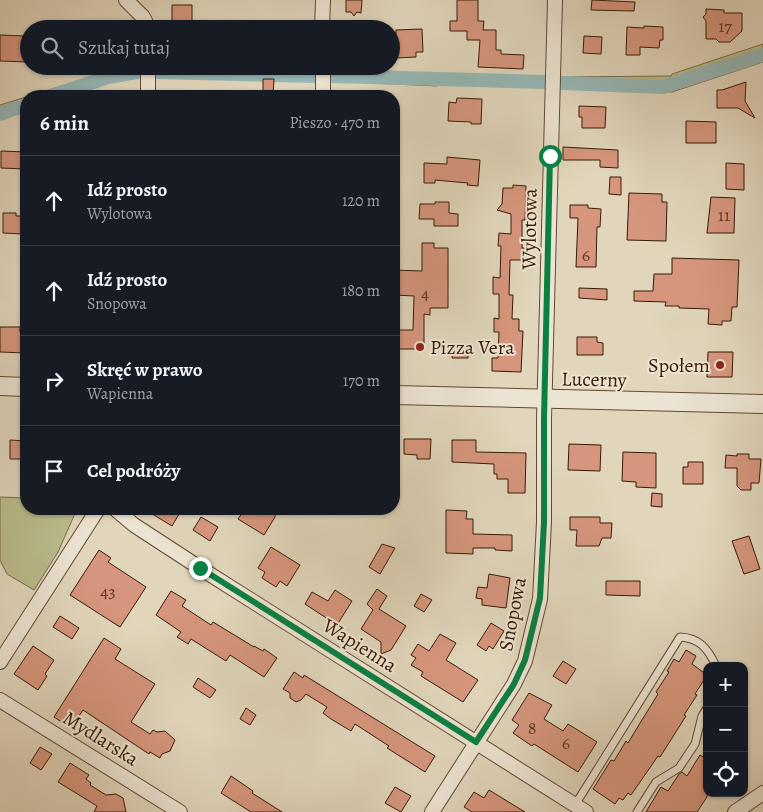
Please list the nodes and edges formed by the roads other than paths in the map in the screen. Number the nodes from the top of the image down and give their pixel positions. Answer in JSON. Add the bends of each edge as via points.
{"nodes":[{"id":1,"x":126,"y":0,"type":"edge"},
{"id":2,"x":323,"y":0,"type":"edge"},
{"id":3,"x":555,"y":0,"type":"edge"},
{"id":4,"x":144,"y":20,"type":"edge"},
{"id":5,"x":322,"y":20,"type":"edge"},
{"id":6,"x":148,"y":75,"type":"edge"},
{"id":7,"x":323,"y":75,"type":"edge"},
{"id":8,"x":148,"y":90,"type":"edge"},
{"id":9,"x":323,"y":90,"type":"edge"},
{"id":10,"x":0,"y":386,"type":"edge"},
{"id":11,"x":20,"y":387,"type":"edge"},
{"id":12,"x":400,"y":395,"type":"edge"},
{"id":13,"x":545,"y":399,"type":"junction"},
{"id":14,"x":763,"y":404,"type":"edge"},
{"id":15,"x":94,"y":515,"type":"edge"},
{"id":16,"x":122,"y":515,"type":"edge"},
{"id":17,"x":0,"y":662,"type":"edge"},
{"id":18,"x":714,"y":662,"type":"edge"},
{"id":19,"x":0,"y":700,"type":"edge"},
{"id":20,"x":703,"y":714,"type":"edge"},
{"id":21,"x":476,"y":742,"type":"junction"},
{"id":22,"x":763,"y":793,"type":"edge"},
{"id":23,"x":580,"y":808,"type":"edge"},
{"id":24,"x":180,"y":812,"type":"edge"},
{"id":25,"x":432,"y":812,"type":"edge"},
{"id":26,"x":637,"y":812,"type":"edge"},
{"id":27,"x":735,"y":812,"type":"edge"}],
"edges":[{"from":1,"to":4,"type":"street"},
{"from":2,"to":5,"type":"street"},
{"from":3,"to":13,"type":"street","name":"Wylotowa"},
{"from":6,"to":8,"type":"street"},
{"from":7,"to":9,"type":"street"},
{"from":10,"to":11,"type":"street"},
{"from":12,"to":13,"type":"street","name":"Lucerny"},
{"from":13,"to":14,"type":"street","name":"Lucerny"},
{"from":13,"to":21,"type":"street","name":"Snopowa","via":[[540,598],[525,660],[514,684]]},
{"from":15,"to":17,"type":"street"},
{"from":16,"to":21,"type":"street","name":"Wapienna","via":[[175,552]]},
{"from":18,"to":23,"type":"lane","via":[[700,642],[691,637],[680,637]]},
{"from":19,"to":24,"type":"street","name":"Mydlarska"},
{"from":20,"to":26,"type":"lane","via":[[695,744],[679,768],[656,782]]},
{"from":21,"to":23,"type":"street","name":"Wapienna"},
{"from":21,"to":25,"type":"street","name":"Snopowa"},
{"from":22,"to":27,"type":"street"}]}
